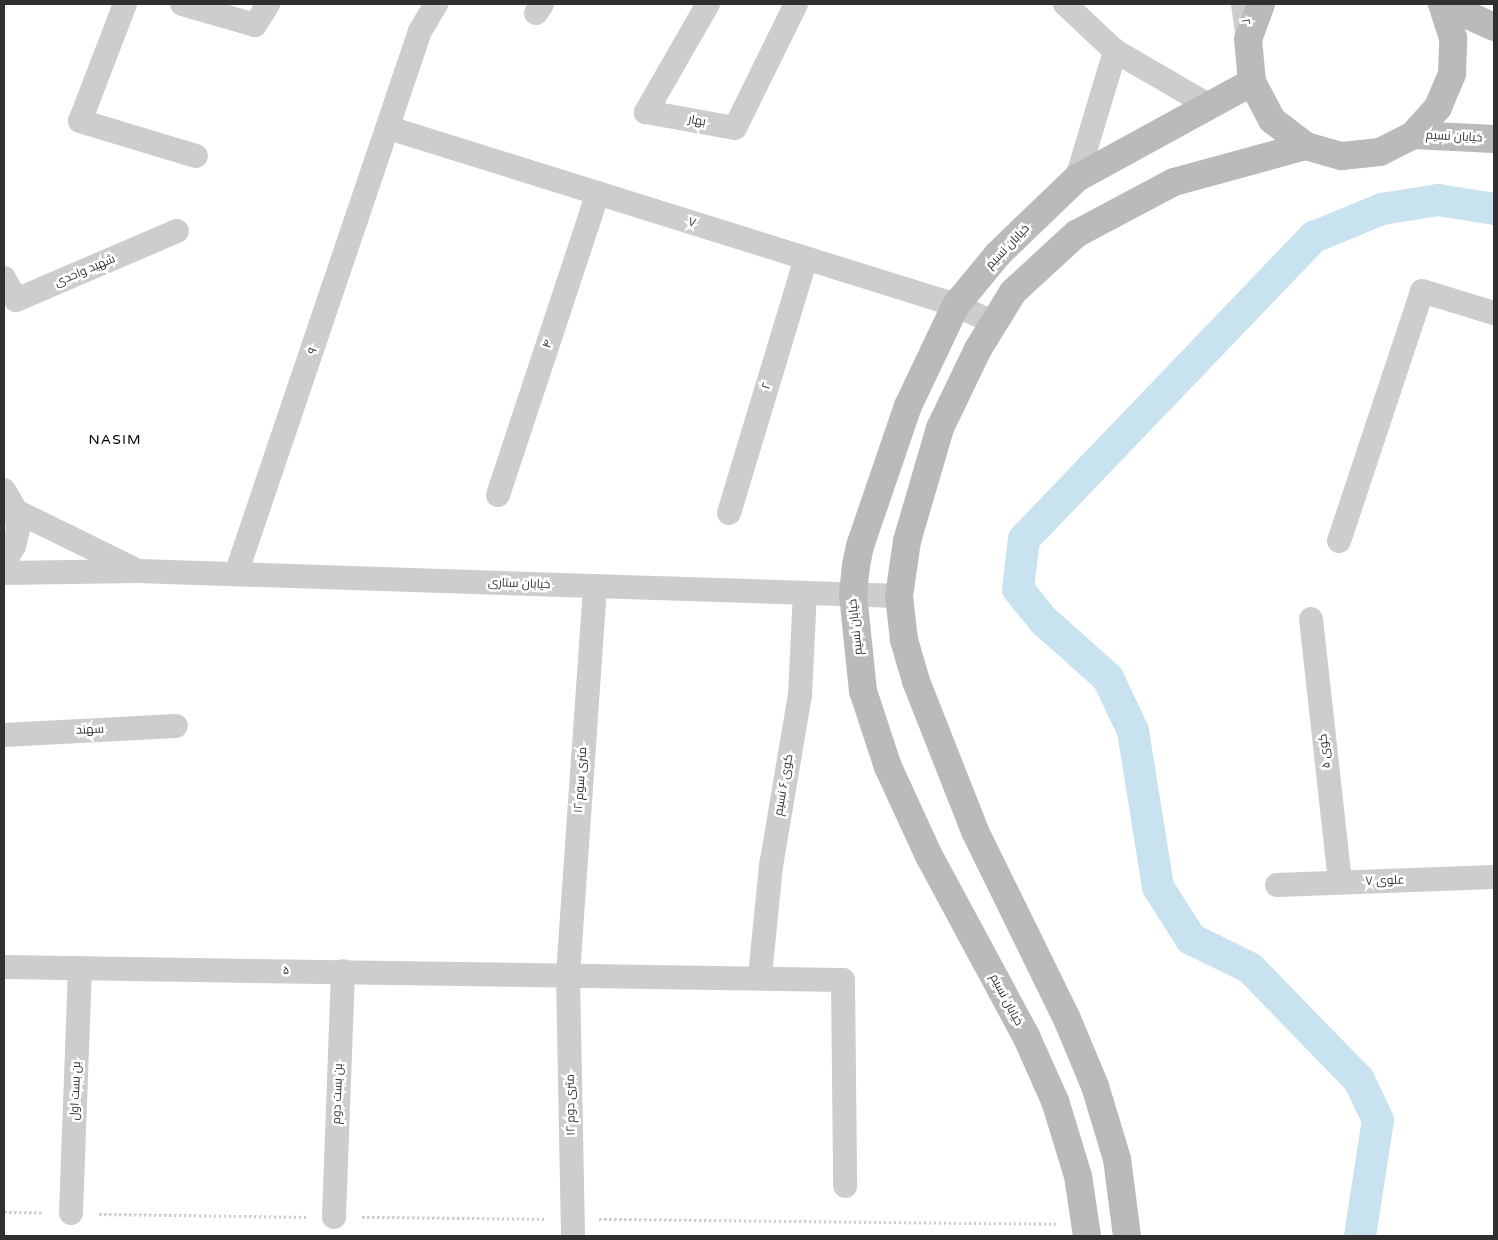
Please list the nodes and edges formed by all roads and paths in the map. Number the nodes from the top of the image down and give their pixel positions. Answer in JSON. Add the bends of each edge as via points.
{"nodes":[{"id":1,"x":125,"y":4,"type":"edge"},
{"id":2,"x":182,"y":4,"type":"edge"},
{"id":3,"x":268,"y":4,"type":"edge"},
{"id":4,"x":436,"y":4,"type":"edge"},
{"id":5,"x":708,"y":4,"type":"edge"},
{"id":6,"x":796,"y":4,"type":"edge"},
{"id":7,"x":1065,"y":4,"type":"edge"},
{"id":8,"x":1243,"y":4,"type":"edge"},
{"id":9,"x":1261,"y":4,"type":"edge"},
{"id":10,"x":1442,"y":4,"type":"edge"},
{"id":11,"x":1494,"y":27,"type":"edge"},
{"id":12,"x":1248,"y":39,"type":"junction"},
{"id":13,"x":1115,"y":51,"type":"junction"},
{"id":14,"x":1252,"y":82,"type":"junction"},
{"id":15,"x":1208,"y":105,"type":"junction"},
{"id":16,"x":389,"y":128,"type":"junction"},
{"id":17,"x":1414,"y":135,"type":"junction"},
{"id":18,"x":1494,"y":140,"type":"edge"},
{"id":19,"x":1306,"y":146,"type":"junction"},
{"id":20,"x":196,"y":156,"type":"dead end"},
{"id":21,"x":1077,"y":178,"type":"junction"},
{"id":22,"x":598,"y":194,"type":"junction"},
{"id":23,"x":177,"y":231,"type":"dead end"},
{"id":24,"x":806,"y":258,"type":"junction"},
{"id":25,"x":4,"y":278,"type":"edge"},
{"id":26,"x":956,"y":305,"type":"junction"},
{"id":27,"x":1494,"y":314,"type":"edge"},
{"id":28,"x":994,"y":323,"type":"junction"},
{"id":29,"x":4,"y":490,"type":"edge"},
{"id":30,"x":498,"y":495,"type":"dead end"},
{"id":31,"x":16,"y":511,"type":"junction"},
{"id":32,"x":729,"y":513,"type":"dead end"},
{"id":33,"x":1339,"y":541,"type":"dead end"},
{"id":34,"x":4,"y":563,"type":"edge"},
{"id":35,"x":138,"y":571,"type":"junction"},
{"id":36,"x":4,"y":573,"type":"edge"},
{"id":37,"x":236,"y":574,"type":"junction"},
{"id":38,"x":595,"y":586,"type":"junction"},
{"id":39,"x":805,"y":593,"type":"junction"},
{"id":40,"x":853,"y":594,"type":"junction"},
{"id":41,"x":899,"y":596,"type":"junction"},
{"id":42,"x":1311,"y":619,"type":"dead end"},
{"id":43,"x":176,"y":726,"type":"dead end"},
{"id":44,"x":4,"y":735,"type":"edge"},
{"id":45,"x":1494,"y":877,"type":"edge"},
{"id":46,"x":1340,"y":882,"type":"junction"},
{"id":47,"x":1277,"y":884,"type":"dead end"},
{"id":48,"x":4,"y":967,"type":"edge"},
{"id":49,"x":80,"y":968,"type":"junction"},
{"id":50,"x":342,"y":971,"type":"junction"},
{"id":51,"x":568,"y":974,"type":"junction"},
{"id":52,"x":760,"y":976,"type":"junction"},
{"id":53,"x":845,"y":1186,"type":"dead end"},
{"id":54,"x":4,"y":1212,"type":"edge"},
{"id":55,"x":71,"y":1213,"type":"junction"},
{"id":56,"x":334,"y":1217,"type":"junction"},
{"id":57,"x":573,"y":1228,"type":"edge"},
{"id":58,"x":1087,"y":1230,"type":"edge"},
{"id":59,"x":1127,"y":1236,"type":"edge"}],
"edges":[{"from":1,"to":20,"type":"street","via":[[80,122]]},
{"from":2,"to":3,"type":"street","via":[[255,25]]},
{"from":4,"to":16,"type":"street","name":"۹","via":[[420,31]]},
{"from":5,"to":6,"type":"street","name":"بهار","via":[[646,112],[735,128]]},
{"from":7,"to":13,"type":"street"},
{"from":8,"to":12,"type":"street","name":"۲"},
{"from":9,"to":12,"type":"main road"},
{"from":10,"to":11,"type":"main road"},
{"from":10,"to":17,"type":"main road","via":[[1453,38],[1452,74],[1438,108]]},
{"from":12,"to":14,"type":"main road"},
{"from":13,"to":15,"type":"street"},
{"from":13,"to":21,"type":"street"},
{"from":14,"to":15,"type":"main road","name":"خیابان نسیم"},
{"from":14,"to":19,"type":"main road","via":[[1272,120]]},
{"from":15,"to":21,"type":"main road","name":"خیابان نسیم"},
{"from":16,"to":22,"type":"street","name":"۷"},
{"from":16,"to":37,"type":"street","name":"۹"},
{"from":17,"to":18,"type":"main road","name":"خیابان نسیم"},
{"from":17,"to":19,"type":"main road","via":[[1380,152],[1342,156]]},
{"from":19,"to":28,"type":"main road","via":[[1174,182],[1076,234],[1013,292]]},
{"from":21,"to":26,"type":"main road","name":"خیابان نسیم","via":[[998,254]]},
{"from":22,"to":24,"type":"street","name":"۷"},
{"from":22,"to":30,"type":"street","name":"۴"},
{"from":23,"to":25,"type":"street","name":"شهید واحدی","via":[[16,300]]},
{"from":24,"to":26,"type":"street","name":"۷"},
{"from":24,"to":32,"type":"street","name":"۲"},
{"from":26,"to":28,"type":"street","name":"۷"},
{"from":26,"to":40,"type":"main road","name":"خیابان نسیم","via":[[908,406],[860,546]]},
{"from":27,"to":33,"type":"street","via":[[1422,292]]},
{"from":28,"to":41,"type":"main road","via":[[940,428],[907,540]]},
{"from":29,"to":31,"type":"street"},
{"from":31,"to":34,"type":"street","via":[[18,528],[14,546]]},
{"from":31,"to":35,"type":"street"},
{"from":35,"to":36,"type":"street","name":"خیابان ستاری"},
{"from":35,"to":37,"type":"street","name":"خیابان ستاری"},
{"from":37,"to":38,"type":"street","name":"خیابان ستاری"},
{"from":38,"to":39,"type":"street","name":"خیابان ستاری"},
{"from":38,"to":51,"type":"street","name":"۱۲ متری سوم"},
{"from":39,"to":40,"type":"street","name":"خیابان ستاری"},
{"from":39,"to":52,"type":"street","name":"کوی ۶ نسیم","via":[[800,694],[770,866]]},
{"from":40,"to":41,"type":"street","name":"خیابان ستاری"},
{"from":40,"to":58,"type":"main road","name":"خیابان نسیم","via":[[863,691],[888,767],[929,856],[1026,1036],[1055,1101],[1078,1176]]},
{"from":41,"to":59,"type":"main road","via":[[904,640],[916,681],[975,831],[1067,1019],[1095,1086],[1117,1159]]},
{"from":42,"to":46,"type":"street","name":"کوی ۵"},
{"from":43,"to":44,"type":"street","name":"سهند"},
{"from":45,"to":46,"type":"street","name":"علوی ۷"},
{"from":46,"to":47,"type":"street","name":"علوی ۷"},
{"from":48,"to":49,"type":"street","name":"۵"},
{"from":49,"to":50,"type":"street","name":"۵"},
{"from":49,"to":55,"type":"street","name":"بن بست اول"},
{"from":50,"to":51,"type":"street","name":"۵"},
{"from":50,"to":56,"type":"street","name":"بن بست دوم"},
{"from":51,"to":52,"type":"street","name":"۵"},
{"from":51,"to":57,"type":"street","name":"۱۲ متری دوم"},
{"from":52,"to":53,"type":"street","name":"۵","via":[[843,980]]},
{"from":54,"to":55,"type":"path"},
{"from":55,"to":56,"type":"path"},
{"from":56,"to":57,"type":"path"},
{"from":57,"to":58,"type":"path"}]}
